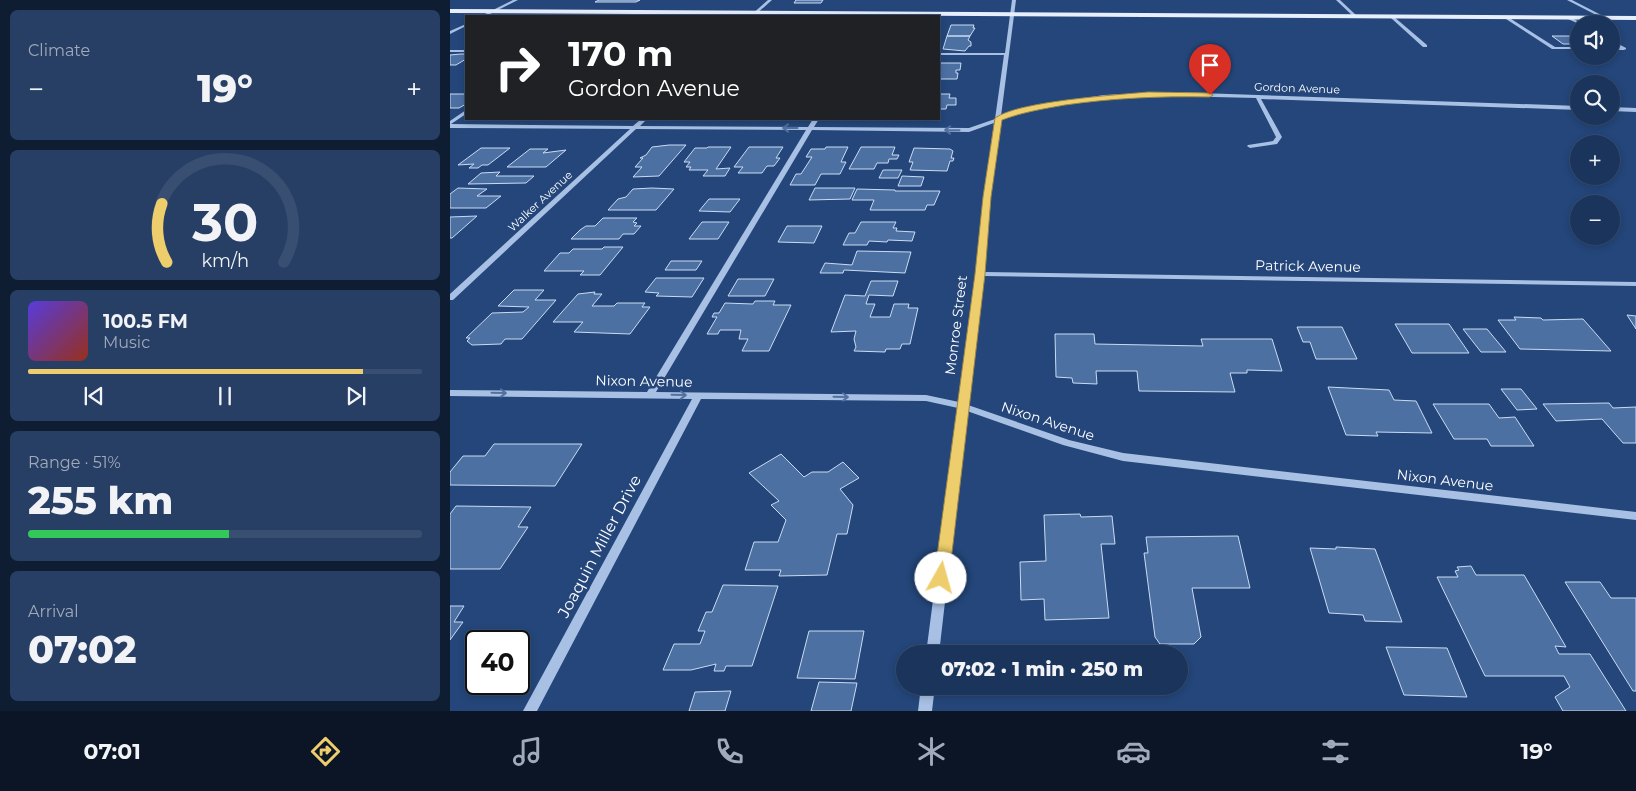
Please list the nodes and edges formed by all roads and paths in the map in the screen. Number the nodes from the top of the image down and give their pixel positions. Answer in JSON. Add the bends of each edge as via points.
{"nodes":[{"id":1,"x":516,"y":0,"type":"edge"},
{"id":2,"x":770,"y":0,"type":"edge"},
{"id":3,"x":1014,"y":0,"type":"edge"},
{"id":4,"x":1338,"y":0,"type":"edge"},
{"id":5,"x":1568,"y":0,"type":"edge"},
{"id":6,"x":450,"y":11,"type":"edge"},
{"id":7,"x":492,"y":12,"type":"junction"},
{"id":8,"x":1012,"y":14,"type":"junction"},
{"id":9,"x":485,"y":15,"type":"edge"},
{"id":10,"x":754,"y":15,"type":"edge"},
{"id":11,"x":1599,"y":15,"type":"edge"},
{"id":12,"x":1356,"y":17,"type":"junction"},
{"id":13,"x":1392,"y":17,"type":"junction"},
{"id":14,"x":1507,"y":18,"type":"junction"},
{"id":15,"x":1569,"y":18,"type":"edge"},
{"id":16,"x":1620,"y":18,"type":"edge"},
{"id":17,"x":1636,"y":18,"type":"edge"},
{"id":18,"x":465,"y":25,"type":"edge"},
{"id":19,"x":450,"y":32,"type":"edge"},
{"id":20,"x":1425,"y":46,"type":"dead end"},
{"id":21,"x":1570,"y":48,"type":"edge"},
{"id":22,"x":450,"y":51,"type":"edge"},
{"id":23,"x":465,"y":51,"type":"edge"},
{"id":24,"x":940,"y":54,"type":"edge"},
{"id":25,"x":1007,"y":54,"type":"junction"},
{"id":26,"x":1258,"y":96,"type":"junction"},
{"id":27,"x":1570,"y":108,"type":"edge"},
{"id":28,"x":1620,"y":109,"type":"edge"},
{"id":29,"x":1636,"y":110,"type":"edge"},
{"id":30,"x":465,"y":113,"type":"edge"},
{"id":31,"x":998,"y":118,"type":"junction"},
{"id":32,"x":643,"y":120,"type":"edge"},
{"id":33,"x":815,"y":120,"type":"edge"},
{"id":34,"x":450,"y":124,"type":"edge"},
{"id":35,"x":636,"y":127,"type":"junction"},
{"id":36,"x":810,"y":128,"type":"junction"},
{"id":37,"x":1250,"y":146,"type":"dead end"},
{"id":38,"x":980,"y":274,"type":"junction"},
{"id":39,"x":1636,"y":284,"type":"edge"},
{"id":40,"x":450,"y":298,"type":"edge"},
{"id":41,"x":450,"y":393,"type":"edge"},
{"id":42,"x":650,"y":395,"type":"junction"},
{"id":43,"x":698,"y":396,"type":"junction"},
{"id":44,"x":962,"y":406,"type":"junction"},
{"id":45,"x":1636,"y":516,"type":"edge"},
{"id":46,"x":933,"y":645,"type":"edge"},
{"id":47,"x":927,"y":695,"type":"edge"},
{"id":48,"x":530,"y":711,"type":"edge"},
{"id":49,"x":925,"y":711,"type":"edge"}],
"edges":[{"from":1,"to":7,"type":"street"},
{"from":2,"to":10,"type":"street"},
{"from":3,"to":8,"type":"street","name":"Monroe Street"},
{"from":4,"to":12,"type":"street"},
{"from":5,"to":11,"type":"street"},
{"from":6,"to":7,"type":"main road"},
{"from":7,"to":9,"type":"street"},
{"from":7,"to":10,"type":"main road"},
{"from":8,"to":10,"type":"main road"},
{"from":8,"to":12,"type":"main road"},
{"from":8,"to":25,"type":"street","name":"Monroe Street"},
{"from":12,"to":13,"type":"main road"},
{"from":13,"to":14,"type":"main road"},
{"from":13,"to":20,"type":"street"},
{"from":14,"to":15,"type":"main road"},
{"from":14,"to":21,"type":"street","via":[[1554,48]]},
{"from":16,"to":17,"type":"main road"},
{"from":18,"to":19,"type":"street"},
{"from":22,"to":23,"type":"street"},
{"from":24,"to":25,"type":"street"},
{"from":25,"to":31,"type":"street","name":"Monroe Street"},
{"from":26,"to":27,"type":"street","name":"Gordon Avenue"},
{"from":26,"to":31,"type":"street","name":"Gordon Avenue","via":[[1171,94],[1111,97],[1020,110]]},
{"from":26,"to":37,"type":"street","via":[[1279,137],[1275,143]]},
{"from":28,"to":29,"type":"street"},
{"from":30,"to":34,"type":"street"},
{"from":31,"to":36,"type":"street","name":"Gordon Avenue","one_way":true,"via":[[982,128],[969,130]]},
{"from":31,"to":38,"type":"street","name":"Monroe Street"},
{"from":32,"to":35,"type":"street","name":"Walker Avenue"},
{"from":33,"to":36,"type":"street"},
{"from":34,"to":35,"type":"street","name":"Gordon Avenue"},
{"from":36,"to":35,"type":"street","name":"Gordon Avenue","one_way":true},
{"from":35,"to":40,"type":"street","name":"Walker Avenue"},
{"from":36,"to":42,"type":"street"},
{"from":38,"to":39,"type":"street","name":"Patrick Avenue"},
{"from":38,"to":44,"type":"street","name":"Monroe Street"},
{"from":41,"to":42,"type":"street","name":"Nixon Avenue","one_way":true},
{"from":42,"to":43,"type":"street","name":"Nixon Avenue","one_way":true},
{"from":43,"to":44,"type":"street","name":"Nixon Avenue","one_way":true,"via":[[926,398]]},
{"from":43,"to":48,"type":"street","name":"Joaquin Miller Drive"},
{"from":44,"to":45,"type":"street","name":"Nixon Avenue","via":[[1067,443],[1123,457]]},
{"from":44,"to":46,"type":"street","name":"Monroe Street"},
{"from":47,"to":49,"type":"street"}]}
